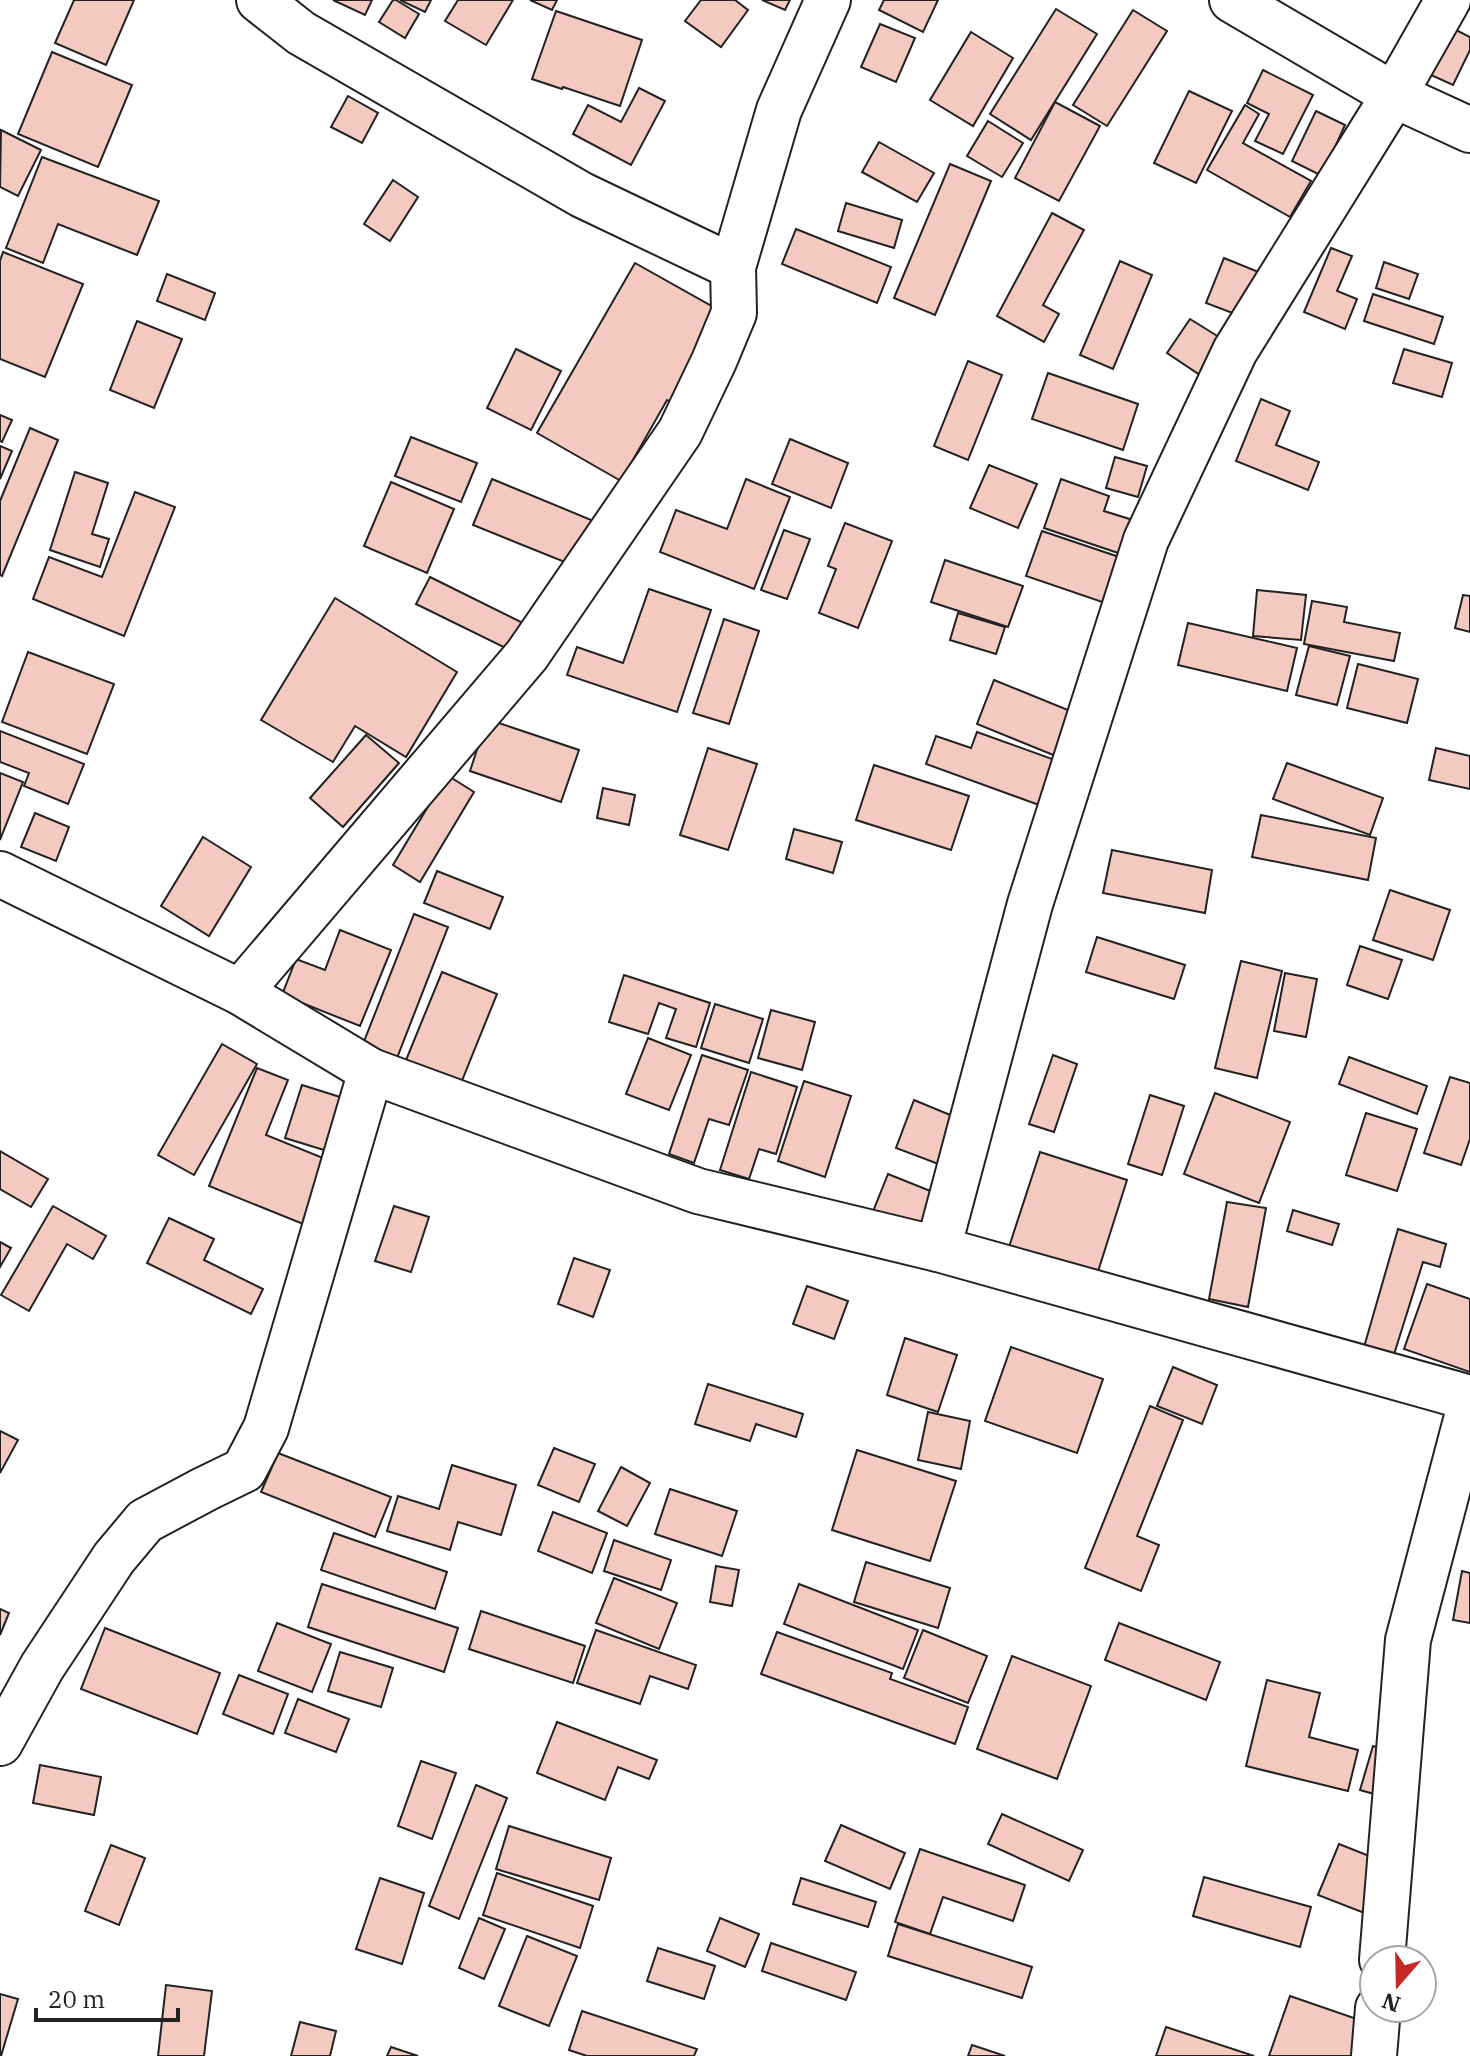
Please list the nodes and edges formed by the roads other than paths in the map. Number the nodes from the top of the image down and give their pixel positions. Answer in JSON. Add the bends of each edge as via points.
{"nodes":[{"id":1,"x":259,"y":0,"type":"edge"},
{"id":2,"x":828,"y":0,"type":"edge"},
{"id":3,"x":1232,"y":0,"type":"edge"},
{"id":4,"x":1448,"y":0,"type":"edge"},
{"id":5,"x":1394,"y":95,"type":"junction"},
{"id":6,"x":1470,"y":130,"type":"edge"},
{"id":7,"x":733,"y":267,"type":"junction"},
{"id":8,"x":0,"y":874,"type":"edge"},
{"id":9,"x":240,"y":992,"type":"junction"},
{"id":10,"x":371,"y":1071,"type":"junction"},
{"id":11,"x":938,"y":1249,"type":"junction"},
{"id":12,"x":1470,"y":1398,"type":"edge"},
{"id":13,"x":1470,"y":1405,"type":"edge"},
{"id":14,"x":0,"y":1743,"type":"edge"},
{"id":15,"x":1383,"y":1944,"type":"edge"},
{"id":16,"x":1377,"y":2024,"type":"edge"},
{"id":17,"x":1374,"y":2056,"type":"edge"}],
"edges":[{"from":1,"to":7,"type":"street","via":[[301,33],[582,195]]},
{"from":2,"to":7,"type":"street","via":[[779,110]]},
{"from":3,"to":5,"type":"street"},
{"from":4,"to":5,"type":"street"},
{"from":5,"to":6,"type":"street"},
{"from":5,"to":11,"type":"street","via":[[1235,351],[1146,540],[1030,904]]},
{"from":7,"to":9,"type":"street","via":[[734,313],[680,432],[527,655]]},
{"from":8,"to":9,"type":"street"},
{"from":9,"to":10,"type":"street"},
{"from":10,"to":11,"type":"street","via":[[698,1191]]},
{"from":10,"to":14,"type":"street","via":[[266,1428],[244,1470],[145,1521],[114,1558],[42,1667]]},
{"from":11,"to":12,"type":"street"},
{"from":13,"to":15,"type":"street","via":[[1408,1640]]},
{"from":16,"to":17,"type":"street"}]}
